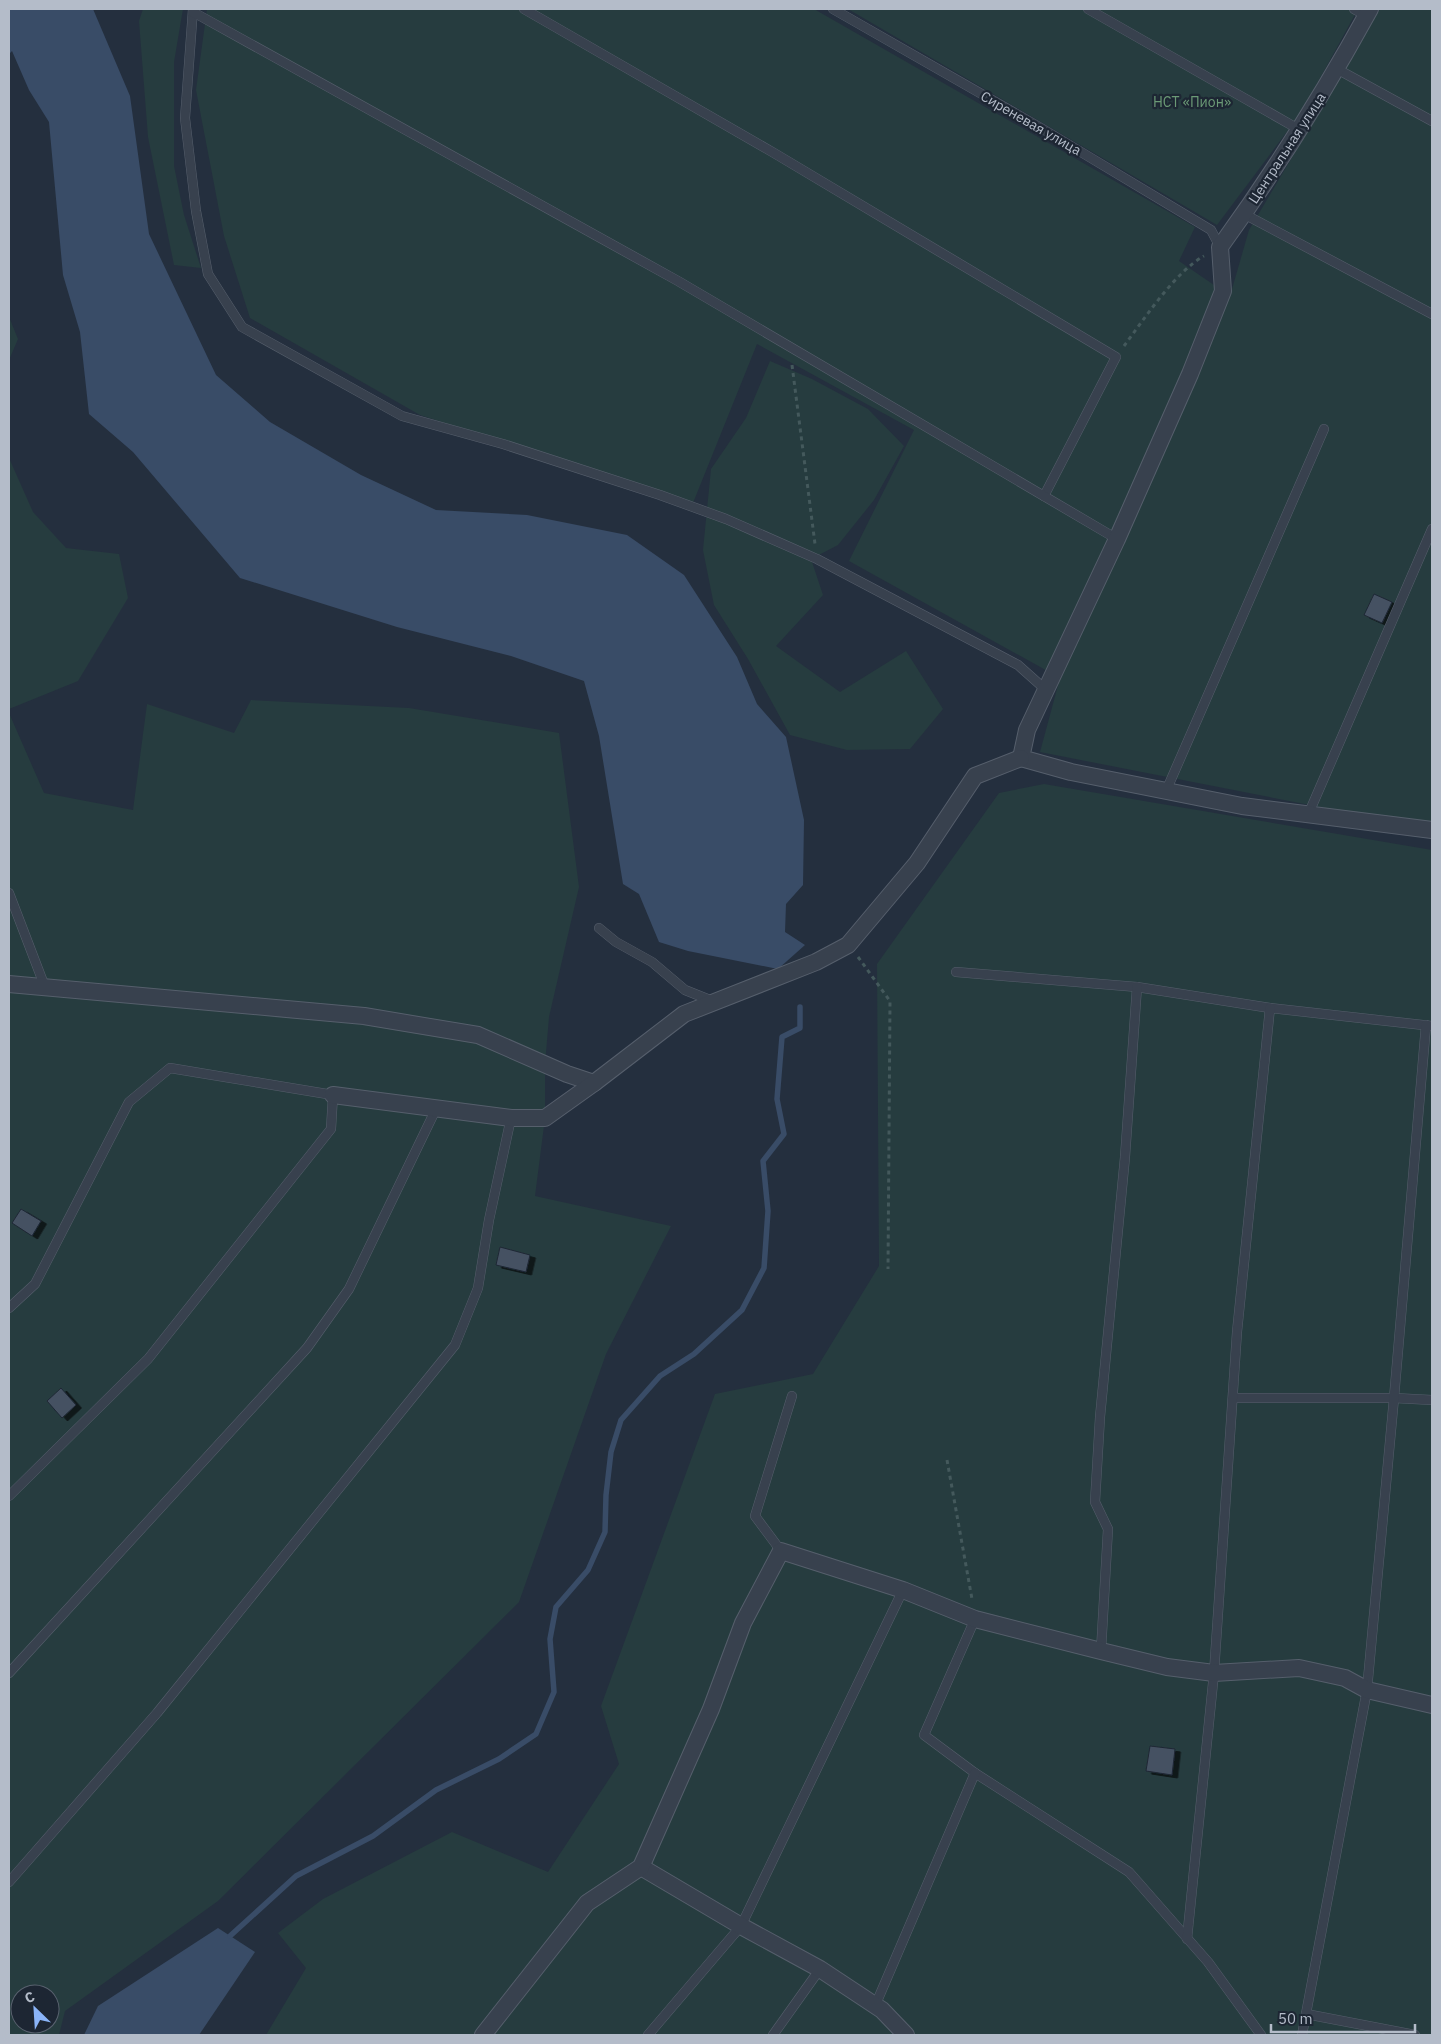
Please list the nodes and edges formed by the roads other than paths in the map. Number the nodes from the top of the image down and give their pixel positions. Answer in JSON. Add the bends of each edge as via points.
{"nodes":[{"id":1,"x":524,"y":9,"type":"edge"},
{"id":2,"x":833,"y":9,"type":"edge"},
{"id":3,"x":1088,"y":9,"type":"edge"},
{"id":4,"x":193,"y":10,"type":"edge"},
{"id":5,"x":1364,"y":11,"type":"edge"},
{"id":6,"x":1337,"y":69,"type":"junction"},
{"id":7,"x":1432,"y":121,"type":"edge"},
{"id":8,"x":1300,"y":130,"type":"junction"},
{"id":9,"x":1244,"y":214,"type":"junction"},
{"id":10,"x":1220,"y":247,"type":"junction"},
{"id":11,"x":1432,"y":314,"type":"edge"},
{"id":12,"x":1324,"y":429,"type":"dead end"},
{"id":13,"x":1044,"y":496,"type":"junction"},
{"id":14,"x":1432,"y":529,"type":"edge"},
{"id":15,"x":1117,"y":539,"type":"junction"},
{"id":16,"x":1046,"y":690,"type":"junction"},
{"id":17,"x":1021,"y":758,"type":"junction"},
{"id":18,"x":1166,"y":791,"type":"junction"},
{"id":19,"x":1308,"y":814,"type":"junction"},
{"id":20,"x":1432,"y":830,"type":"edge"},
{"id":21,"x":9,"y":893,"type":"edge"},
{"id":22,"x":599,"y":928,"type":"dead end"},
{"id":23,"x":956,"y":972,"type":"dead end"},
{"id":24,"x":9,"y":984,"type":"edge"},
{"id":25,"x":44,"y":987,"type":"junction"},
{"id":26,"x":1137,"y":987,"type":"junction"},
{"id":27,"x":715,"y":1002,"type":"junction"},
{"id":28,"x":1270,"y":1008,"type":"junction"},
{"id":29,"x":1429,"y":1026,"type":"edge"},
{"id":30,"x":594,"y":1083,"type":"junction"},
{"id":31,"x":333,"y":1094,"type":"junction"},
{"id":32,"x":436,"y":1109,"type":"junction"},
{"id":33,"x":511,"y":1118,"type":"junction"},
{"id":34,"x":9,"y":1308,"type":"edge"},
{"id":35,"x":792,"y":1396,"type":"dead end"},
{"id":36,"x":1233,"y":1398,"type":"junction"},
{"id":37,"x":1394,"y":1398,"type":"junction"},
{"id":38,"x":1432,"y":1400,"type":"edge"},
{"id":39,"x":9,"y":1496,"type":"edge"},
{"id":40,"x":781,"y":1552,"type":"junction"},
{"id":41,"x":903,"y":1590,"type":"junction"},
{"id":42,"x":975,"y":1619,"type":"junction"},
{"id":43,"x":1101,"y":1651,"type":"junction"},
{"id":44,"x":9,"y":1673,"type":"edge"},
{"id":45,"x":1214,"y":1673,"type":"junction"},
{"id":46,"x":1367,"y":1690,"type":"junction"},
{"id":47,"x":1432,"y":1705,"type":"edge"},
{"id":48,"x":975,"y":1772,"type":"junction"},
{"id":49,"x":641,"y":1867,"type":"junction"},
{"id":50,"x":9,"y":1882,"type":"edge"},
{"id":51,"x":740,"y":1926,"type":"junction"},
{"id":52,"x":1187,"y":1939,"type":"junction"},
{"id":53,"x":820,"y":1969,"type":"junction"},
{"id":54,"x":875,"y":2006,"type":"junction"},
{"id":55,"x":1306,"y":2014,"type":"junction"},
{"id":56,"x":483,"y":2035,"type":"edge"},
{"id":57,"x":648,"y":2035,"type":"edge"},
{"id":58,"x":774,"y":2035,"type":"edge"},
{"id":59,"x":906,"y":2035,"type":"edge"},
{"id":60,"x":1262,"y":2035,"type":"edge"},
{"id":61,"x":1302,"y":2035,"type":"edge"},
{"id":62,"x":1415,"y":2035,"type":"edge"}],
"edges":[{"from":1,"to":13,"type":"lane","via":[[1116,356]]},
{"from":2,"to":10,"type":"lane","name":"Сиреневая улица","via":[[1211,230]]},
{"from":3,"to":8,"type":"lane"},
{"from":4,"to":13,"type":"lane","via":[[670,276]]},
{"from":4,"to":16,"type":"lane","via":[[185,118],[196,211],[208,274],[242,327],[402,416],[503,444],[660,495],[726,519],[817,559],[1018,665]]},
{"from":5,"to":6,"type":"street","name":"Центральная улица"},
{"from":6,"to":7,"type":"lane"},
{"from":6,"to":8,"type":"street","name":"Центральная улица"},
{"from":8,"to":9,"type":"street","name":"Центральная улица"},
{"from":9,"to":10,"type":"street","name":"Центральная улица"},
{"from":9,"to":11,"type":"lane"},
{"from":10,"to":15,"type":"street","via":[[1223,290],[1190,374]]},
{"from":12,"to":18,"type":"lane"},
{"from":13,"to":15,"type":"lane"},
{"from":14,"to":19,"type":"lane"},
{"from":15,"to":16,"type":"street"},
{"from":16,"to":17,"type":"street","via":[[1027,730]]},
{"from":17,"to":18,"type":"street","via":[[1071,772]]},
{"from":17,"to":27,"type":"street","via":[[975,776],[917,863],[848,945],[816,962]]},
{"from":18,"to":19,"type":"street","via":[[1242,806]]},
{"from":19,"to":20,"type":"street"},
{"from":21,"to":25,"type":"lane"},
{"from":22,"to":27,"type":"lane","via":[[616,942],[652,962],[685,990]]},
{"from":23,"to":26,"type":"lane"},
{"from":24,"to":25,"type":"street"},
{"from":25,"to":30,"type":"street","via":[[364,1016],[478,1035]]},
{"from":26,"to":28,"type":"lane"},
{"from":26,"to":43,"type":"lane","via":[[1095,1502],[1108,1529]]},
{"from":27,"to":30,"type":"street","via":[[684,1014]]},
{"from":28,"to":29,"type":"lane"},
{"from":28,"to":36,"type":"lane"},
{"from":29,"to":37,"type":"lane"},
{"from":30,"to":33,"type":"street","via":[[545,1118]]},
{"from":31,"to":32,"type":"street"},
{"from":31,"to":34,"type":"lane","via":[[170,1068],[130,1102],[35,1284]]},
{"from":31,"to":39,"type":"lane","via":[[331,1129],[148,1359]]},
{"from":32,"to":33,"type":"street"},
{"from":32,"to":44,"type":"lane","via":[[349,1288],[307,1348]]},
{"from":33,"to":50,"type":"lane","via":[[478,1288],[454,1345],[157,1713]]},
{"from":35,"to":40,"type":"lane","via":[[755,1516]]},
{"from":36,"to":37,"type":"lane"},
{"from":36,"to":45,"type":"lane"},
{"from":37,"to":38,"type":"lane"},
{"from":37,"to":46,"type":"lane"},
{"from":40,"to":41,"type":"street"},
{"from":40,"to":49,"type":"street","via":[[743,1623],[711,1709]]},
{"from":41,"to":42,"type":"street"},
{"from":41,"to":51,"type":"lane"},
{"from":42,"to":43,"type":"street"},
{"from":42,"to":48,"type":"lane","via":[[924,1735]]},
{"from":43,"to":45,"type":"street","via":[[1166,1667]]},
{"from":45,"to":46,"type":"street","via":[[1299,1668],[1345,1678]]},
{"from":45,"to":52,"type":"lane"},
{"from":46,"to":47,"type":"street"},
{"from":46,"to":55,"type":"lane"},
{"from":48,"to":52,"type":"lane","via":[[1129,1872]]},
{"from":48,"to":54,"type":"lane"},
{"from":49,"to":51,"type":"street"},
{"from":49,"to":56,"type":"street","via":[[586,1903]]},
{"from":51,"to":53,"type":"street"},
{"from":51,"to":57,"type":"lane"},
{"from":52,"to":60,"type":"lane"},
{"from":53,"to":54,"type":"street"},
{"from":53,"to":58,"type":"lane"},
{"from":54,"to":59,"type":"street"},
{"from":55,"to":61,"type":"lane"},
{"from":55,"to":62,"type":"lane"}]}
